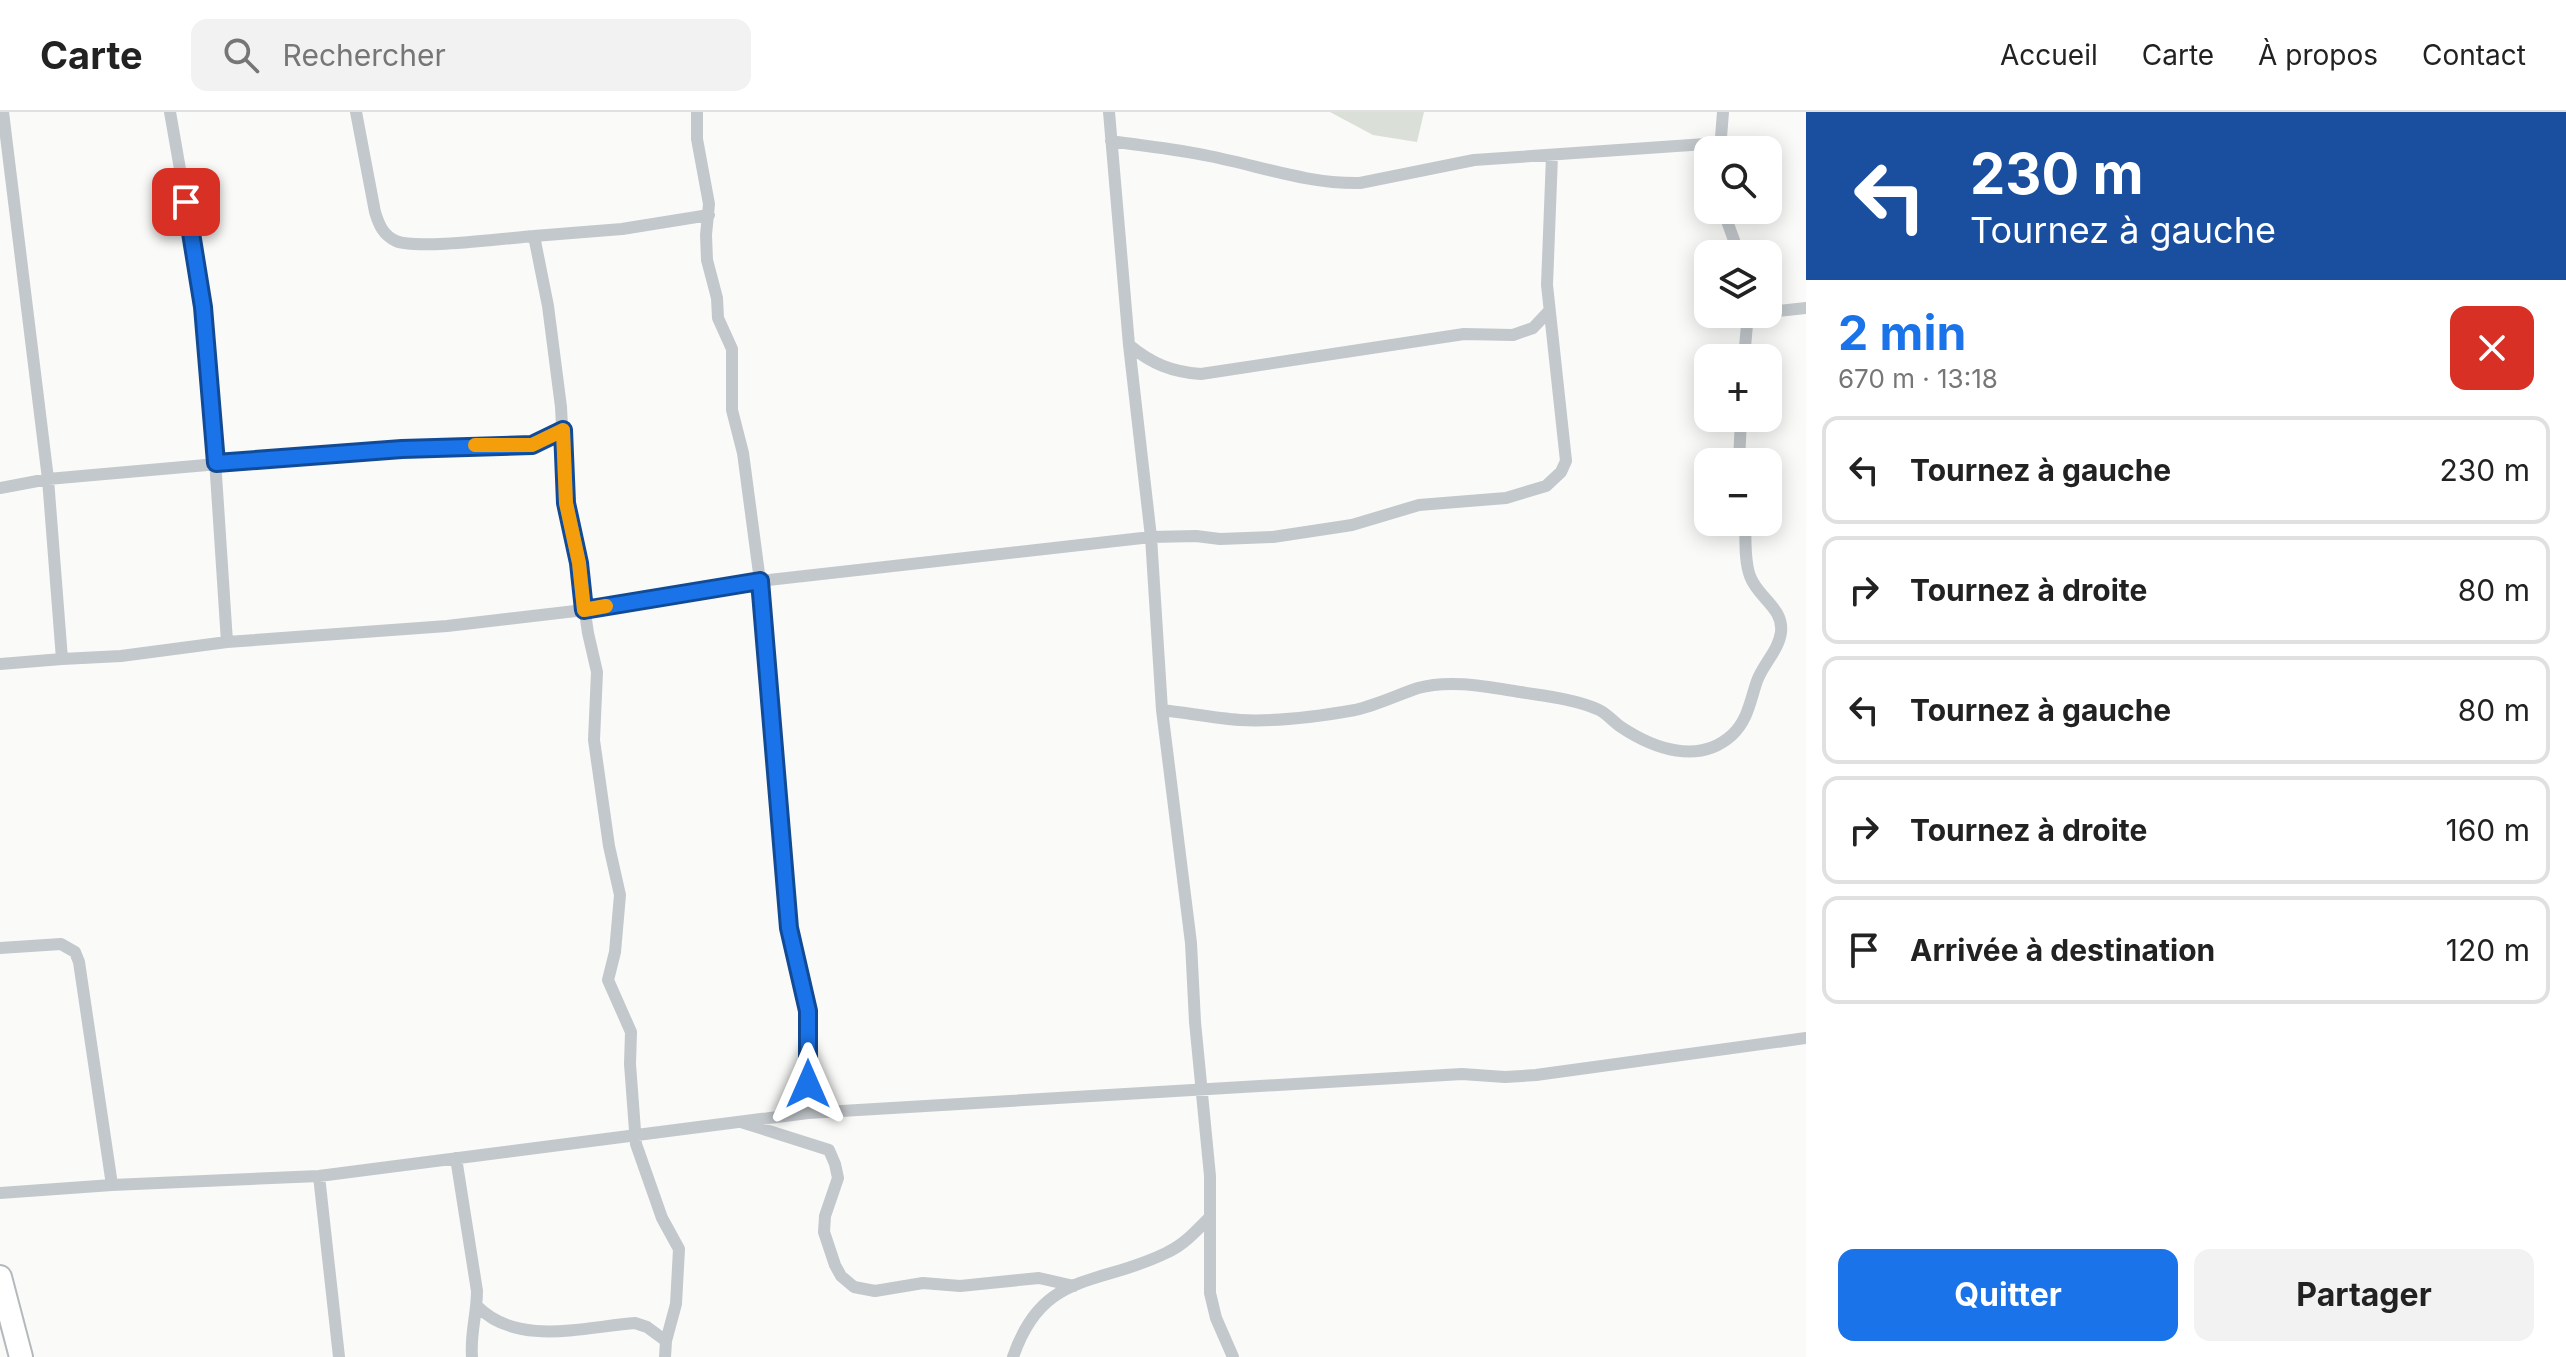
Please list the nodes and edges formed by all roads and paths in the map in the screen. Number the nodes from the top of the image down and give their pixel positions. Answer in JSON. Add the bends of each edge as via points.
{"nodes":[{"id":1,"x":3,"y":112,"type":"edge"},
{"id":2,"x":170,"y":112,"type":"edge"},
{"id":3,"x":356,"y":112,"type":"edge"},
{"id":4,"x":697,"y":112,"type":"edge"},
{"id":5,"x":1109,"y":112,"type":"edge"},
{"id":6,"x":1723,"y":112,"type":"edge"},
{"id":7,"x":1721,"y":136,"type":"edge"},
{"id":8,"x":1111,"y":141,"type":"junction"},
{"id":9,"x":1694,"y":148,"type":"edge"},
{"id":10,"x":1552,"y":156,"type":"junction"},
{"id":11,"x":709,"y":215,"type":"junction"},
{"id":12,"x":534,"y":236,"type":"junction"},
{"id":13,"x":1806,"y":308,"type":"edge"},
{"id":14,"x":1549,"y":311,"type":"junction"},
{"id":15,"x":1782,"y":311,"type":"edge"},
{"id":16,"x":1129,"y":345,"type":"junction"},
{"id":17,"x":563,"y":430,"type":"junction"},
{"id":18,"x":216,"y":463,"type":"junction"},
{"id":19,"x":48,"y":479,"type":"junction"},
{"id":20,"x":0,"y":488,"type":"edge"},
{"id":21,"x":1746,"y":536,"type":"edge"},
{"id":22,"x":1151,"y":537,"type":"junction"},
{"id":23,"x":760,"y":581,"type":"junction"},
{"id":24,"x":584,"y":610,"type":"junction"},
{"id":25,"x":227,"y":642,"type":"junction"},
{"id":26,"x":62,"y":659,"type":"junction"},
{"id":27,"x":0,"y":664,"type":"edge"},
{"id":28,"x":1162,"y":710,"type":"junction"},
{"id":29,"x":0,"y":948,"type":"edge"},
{"id":30,"x":1806,"y":1038,"type":"edge"},
{"id":31,"x":1203,"y":1090,"type":"junction"},
{"id":32,"x":808,"y":1113,"type":"junction"},
{"id":33,"x":734,"y":1120,"type":"junction"},
{"id":34,"x":635,"y":1133,"type":"junction"},
{"id":35,"x":456,"y":1158,"type":"junction"},
{"id":36,"x":319,"y":1176,"type":"junction"},
{"id":37,"x":112,"y":1185,"type":"junction"},
{"id":38,"x":0,"y":1193,"type":"edge"},
{"id":39,"x":1210,"y":1217,"type":"junction"},
{"id":40,"x":0,"y":1277,"type":"edge"},
{"id":41,"x":1074,"y":1286,"type":"junction"},
{"id":42,"x":477,"y":1306,"type":"junction"},
{"id":43,"x":666,"y":1341,"type":"junction"},
{"id":44,"x":21,"y":1357,"type":"edge"},
{"id":45,"x":339,"y":1357,"type":"edge"},
{"id":46,"x":472,"y":1357,"type":"edge"},
{"id":47,"x":665,"y":1357,"type":"edge"},
{"id":48,"x":1013,"y":1357,"type":"edge"},
{"id":49,"x":1233,"y":1357,"type":"edge"}],
"edges":[{"from":1,"to":19,"type":"street"},
{"from":2,"to":18,"type":"street","via":[[203,307]]},
{"from":3,"to":12,"type":"street","via":[[375,212],[388,236],[411,245]]},
{"from":4,"to":11,"type":"street"},
{"from":5,"to":8,"type":"street"},
{"from":6,"to":7,"type":"street"},
{"from":8,"to":10,"type":"street","via":[[1343,183],[1474,160]]},
{"from":8,"to":16,"type":"street"},
{"from":9,"to":10,"type":"street"},
{"from":10,"to":14,"type":"street"},
{"from":11,"to":12,"type":"street"},
{"from":11,"to":23,"type":"street","via":[[707,260],[718,318],[732,349],[732,410]]},
{"from":12,"to":17,"type":"street"},
{"from":13,"to":15,"type":"street"},
{"from":14,"to":16,"type":"street","via":[[1533,328],[1513,335],[1464,334],[1201,374],[1151,363]]},
{"from":14,"to":22,"type":"street","via":[[1566,461],[1546,486],[1506,498],[1419,505],[1309,533]]},
{"from":16,"to":22,"type":"street"},
{"from":17,"to":18,"type":"street","via":[[532,445]]},
{"from":17,"to":24,"type":"street","via":[[564,494]]},
{"from":18,"to":19,"type":"street"},
{"from":18,"to":25,"type":"street"},
{"from":19,"to":20,"type":"street"},
{"from":19,"to":26,"type":"street"},
{"from":21,"to":28,"type":"street","via":[[1749,575],[1779,617],[1781,634],[1758,676],[1741,726],[1720,744],[1704,749],[1655,747],[1597,708],[1480,686],[1441,684],[1353,710],[1258,720]]},
{"from":22,"to":23,"type":"street"},
{"from":22,"to":28,"type":"street"},
{"from":23,"to":24,"type":"street"},
{"from":23,"to":32,"type":"street","via":[[787,916],[808,1011]]},
{"from":24,"to":25,"type":"street","via":[[399,631]]},
{"from":24,"to":34,"type":"street","via":[[597,672],[594,740],[620,895],[608,980],[631,1032]]},
{"from":25,"to":26,"type":"street"},
{"from":26,"to":27,"type":"street"},
{"from":28,"to":31,"type":"street"},
{"from":29,"to":37,"type":"street","via":[[61,944],[75,952]]},
{"from":30,"to":31,"type":"street","via":[[1536,1075],[1462,1074]]},
{"from":31,"to":32,"type":"street"},
{"from":31,"to":39,"type":"street"},
{"from":32,"to":33,"type":"street"},
{"from":33,"to":34,"type":"street"},
{"from":33,"to":41,"type":"street","via":[[829,1150],[838,1178],[824,1232],[841,1276],[854,1287],[875,1291],[923,1283],[960,1286],[1039,1278]]},
{"from":34,"to":35,"type":"street"},
{"from":34,"to":43,"type":"street","via":[[662,1218],[679,1249],[676,1304]]},
{"from":35,"to":36,"type":"street"},
{"from":35,"to":42,"type":"street"},
{"from":36,"to":37,"type":"street"},
{"from":36,"to":45,"type":"street"},
{"from":37,"to":38,"type":"street"},
{"from":39,"to":41,"type":"street","via":[[1165,1254]]},
{"from":39,"to":49,"type":"street","via":[[1210,1293]]},
{"from":40,"to":44,"type":"highway"},
{"from":41,"to":48,"type":"street","via":[[1040,1306]]},
{"from":42,"to":43,"type":"street","via":[[511,1329],[635,1323]]},
{"from":42,"to":46,"type":"street","via":[[470,1335]]},
{"from":43,"to":47,"type":"street"}]}
